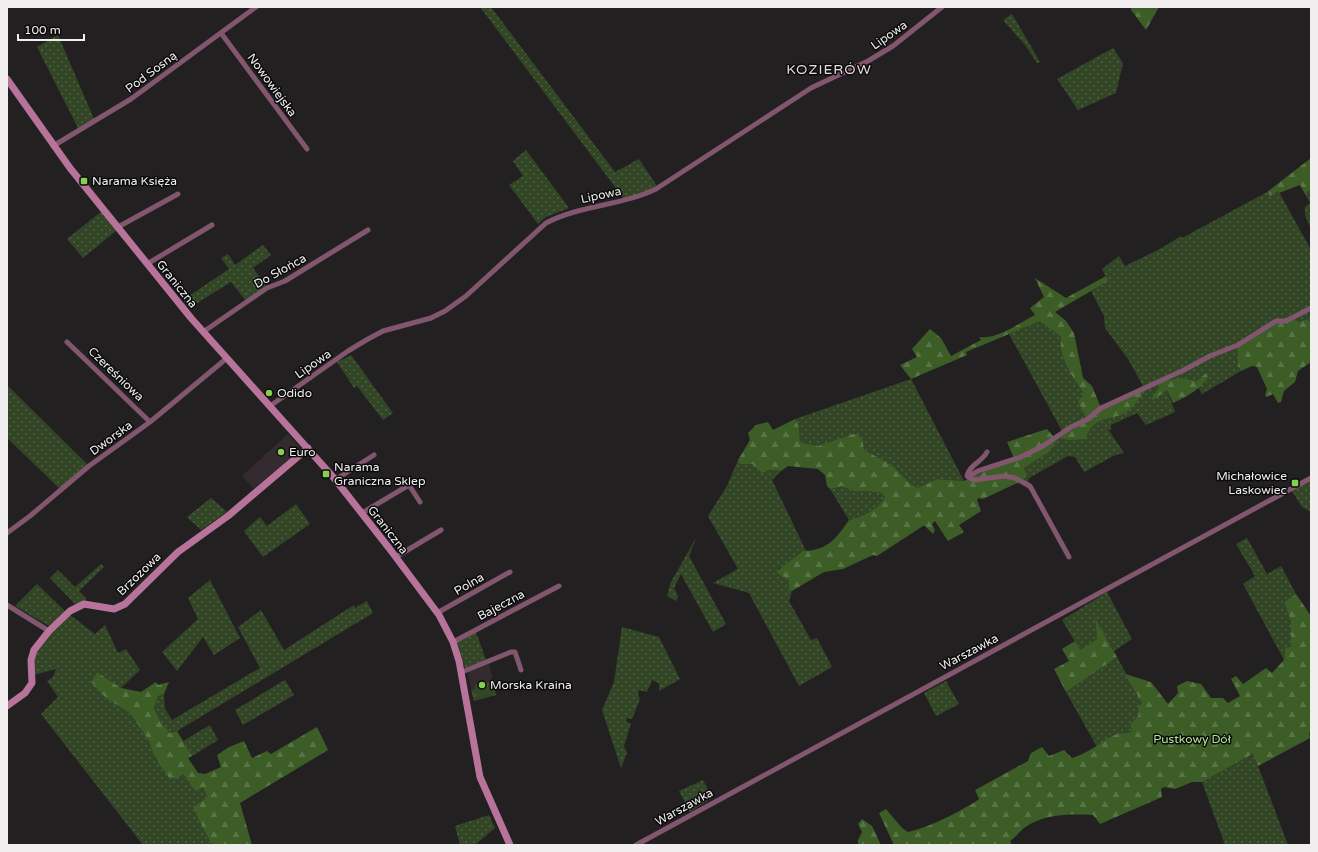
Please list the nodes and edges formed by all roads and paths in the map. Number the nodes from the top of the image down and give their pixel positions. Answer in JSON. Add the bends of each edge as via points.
{"nodes":[{"id":1,"x":256,"y":7,"type":"edge"},
{"id":2,"x":942,"y":7,"type":"edge"},
{"id":3,"x":221,"y":33,"type":"junction"},
{"id":4,"x":7,"y":79,"type":"edge"},
{"id":5,"x":53,"y":146,"type":"junction"},
{"id":6,"x":307,"y":149,"type":"dead end"},
{"id":7,"x":178,"y":194,"type":"dead end"},
{"id":8,"x":212,"y":225,"type":"dead end"},
{"id":9,"x":118,"y":227,"type":"junction"},
{"id":10,"x":368,"y":230,"type":"dead end"},
{"id":11,"x":147,"y":264,"type":"junction"},
{"id":12,"x":1311,"y":308,"type":"edge"},
{"id":13,"x":203,"y":332,"type":"junction"},
{"id":14,"x":67,"y":342,"type":"dead end"},
{"id":15,"x":227,"y":358,"type":"junction"},
{"id":16,"x":270,"y":406,"type":"junction"},
{"id":17,"x":150,"y":422,"type":"junction"},
{"id":18,"x":308,"y":448,"type":"junction"},
{"id":19,"x":987,"y":452,"type":"dead end"},
{"id":20,"x":374,"y":455,"type":"dead end"},
{"id":21,"x":968,"y":477,"type":"junction"},
{"id":22,"x":1311,"y":478,"type":"edge"},
{"id":23,"x":335,"y":480,"type":"junction"},
{"id":24,"x":420,"y":502,"type":"dead end"},
{"id":25,"x":362,"y":513,"type":"junction"},
{"id":26,"x":441,"y":530,"type":"dead end"},
{"id":27,"x":7,"y":533,"type":"edge"},
{"id":28,"x":1069,"y":557,"type":"dead end"},
{"id":29,"x":396,"y":558,"type":"junction"},
{"id":30,"x":510,"y":572,"type":"dead end"},
{"id":31,"x":559,"y":586,"type":"dead end"},
{"id":32,"x":7,"y":605,"type":"edge"},
{"id":33,"x":437,"y":613,"type":"junction"},
{"id":34,"x":49,"y":631,"type":"junction"},
{"id":35,"x":453,"y":642,"type":"junction"},
{"id":36,"x":521,"y":670,"type":"dead end"},
{"id":37,"x":462,"y":672,"type":"junction"},
{"id":38,"x":7,"y":706,"type":"edge"},
{"id":39,"x":510,"y":845,"type":"edge"},
{"id":40,"x":636,"y":845,"type":"edge"}],
"edges":[{"from":1,"to":3,"type":"street","name":"Pod Sosną"},
{"from":2,"to":16,"type":"street","name":"Lipowa","via":[[893,46],[868,62],[811,88],[656,189],[617,203],[570,213],[546,223],[466,296],[445,311],[431,318],[383,331],[348,351]]},
{"from":3,"to":5,"type":"street","name":"Pod Sosną","via":[[131,99]]},
{"from":3,"to":6,"type":"street","name":"Nowowiejska"},
{"from":4,"to":5,"type":"street","name":"Graniczna"},
{"from":5,"to":9,"type":"street","name":"Graniczna"},
{"from":7,"to":9,"type":"street"},
{"from":8,"to":11,"type":"street"},
{"from":9,"to":11,"type":"street","name":"Graniczna"},
{"from":10,"to":13,"type":"street","name":"Do Słońca","via":[[285,281],[267,288]]},
{"from":11,"to":13,"type":"street","name":"Graniczna"},
{"from":12,"to":21,"type":"street","via":[[1286,321],[1276,321],[1238,346],[1210,356],[1101,408],[1088,419],[1021,457],[978,471]]},
{"from":13,"to":15,"type":"street","name":"Graniczna"},
{"from":14,"to":17,"type":"street","name":"Czereśniowa"},
{"from":15,"to":16,"type":"street","name":"Graniczna"},
{"from":15,"to":17,"type":"street","name":"Dworska"},
{"from":16,"to":18,"type":"street","name":"Graniczna"},
{"from":17,"to":27,"type":"street","name":"Dworska","via":[[89,466]]},
{"from":18,"to":23,"type":"street","name":"Graniczna"},
{"from":18,"to":34,"type":"street","name":"Brzozowa","via":[[228,516],[178,552],[125,604],[114,609],[84,604],[70,611]]},
{"from":19,"to":21,"type":"street","via":[[984,458],[970,468]]},
{"from":20,"to":23,"type":"street"},
{"from":21,"to":28,"type":"street","via":[[974,480],[1004,476],[1015,478],[1030,486]]},
{"from":22,"to":40,"type":"street","name":"Warszawka"},
{"from":23,"to":25,"type":"street","name":"Graniczna"},
{"from":24,"to":25,"type":"street","via":[[409,484]]},
{"from":25,"to":29,"type":"street","name":"Graniczna"},
{"from":26,"to":29,"type":"street"},
{"from":29,"to":33,"type":"street","name":"Graniczna"},
{"from":30,"to":33,"type":"street","name":"Polna"},
{"from":31,"to":35,"type":"street","name":"Bajeczna"},
{"from":32,"to":34,"type":"street"},
{"from":33,"to":35,"type":"street","name":"Graniczna"},
{"from":34,"to":38,"type":"street","name":"Brzozowa","via":[[34,650],[31,660],[32,683],[25,693]]},
{"from":35,"to":37,"type":"street","name":"Graniczna"},
{"from":36,"to":37,"type":"street","via":[[515,652],[511,652]]},
{"from":37,"to":39,"type":"street","name":"Graniczna","via":[[480,777]]}]}
